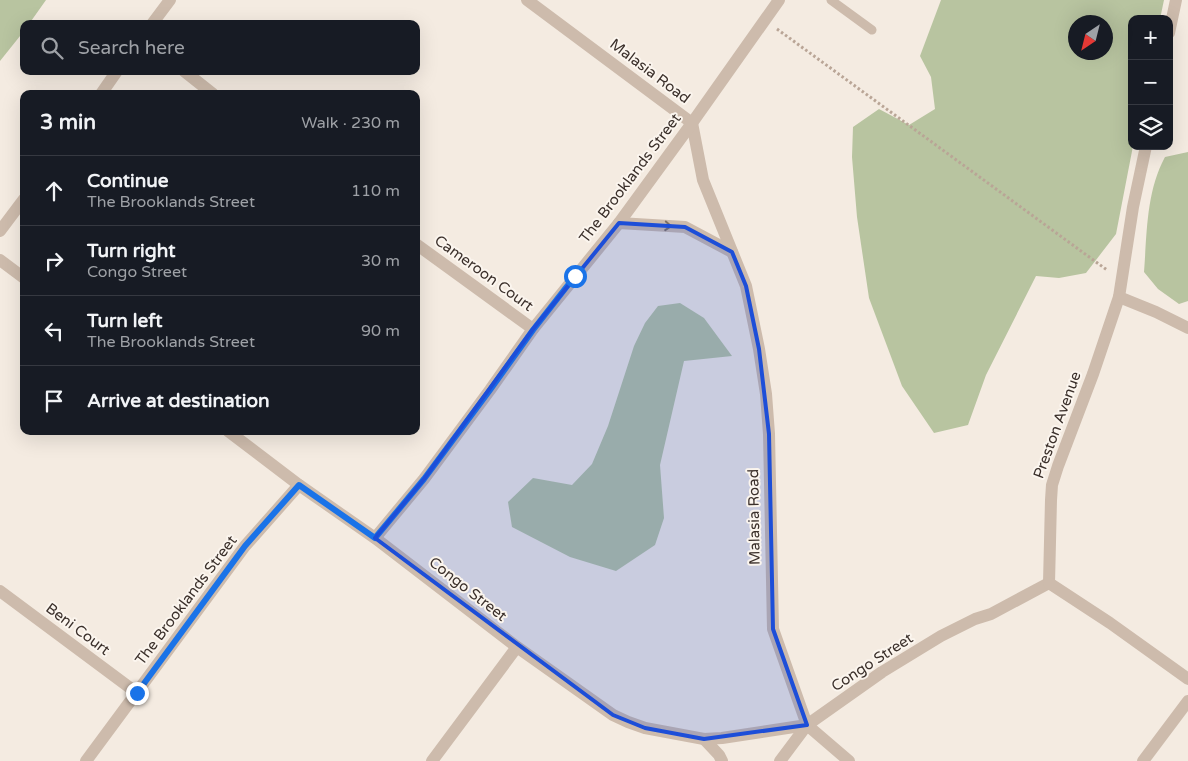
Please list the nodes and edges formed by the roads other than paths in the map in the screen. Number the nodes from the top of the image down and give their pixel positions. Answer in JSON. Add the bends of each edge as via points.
{"nodes":[{"id":1,"x":170,"y":0,"type":"edge"},
{"id":2,"x":527,"y":0,"type":"edge"},
{"id":3,"x":780,"y":0,"type":"edge"},
{"id":4,"x":830,"y":0,"type":"edge"},
{"id":5,"x":1177,"y":0,"type":"edge"},
{"id":6,"x":1188,"y":4,"type":"edge"},
{"id":7,"x":1173,"y":16,"type":"edge"},
{"id":8,"x":155,"y":20,"type":"edge"},
{"id":9,"x":872,"y":30,"type":"dead end"},
{"id":10,"x":115,"y":75,"type":"edge"},
{"id":11,"x":189,"y":75,"type":"edge"},
{"id":12,"x":104,"y":90,"type":"edge"},
{"id":13,"x":208,"y":90,"type":"edge"},
{"id":14,"x":692,"y":123,"type":"junction"},
{"id":15,"x":1145,"y":150,"type":"edge"},
{"id":16,"x":20,"y":204,"type":"edge"},
{"id":17,"x":619,"y":222,"type":"junction"},
{"id":18,"x":0,"y":231,"type":"edge"},
{"id":19,"x":420,"y":247,"type":"edge"},
{"id":20,"x":732,"y":252,"type":"junction"},
{"id":21,"x":0,"y":260,"type":"edge"},
{"id":22,"x":20,"y":275,"type":"edge"},
{"id":23,"x":1119,"y":297,"type":"junction"},
{"id":24,"x":1188,"y":328,"type":"edge"},
{"id":25,"x":533,"y":330,"type":"junction"},
{"id":26,"x":233,"y":435,"type":"edge"},
{"id":27,"x":299,"y":485,"type":"junction"},
{"id":28,"x":375,"y":538,"type":"junction"},
{"id":29,"x":1050,"y":583,"type":"junction"},
{"id":30,"x":0,"y":592,"type":"edge"},
{"id":31,"x":517,"y":647,"type":"junction"},
{"id":32,"x":1188,"y":679,"type":"edge"},
{"id":33,"x":137,"y":693,"type":"junction"},
{"id":34,"x":1188,"y":701,"type":"edge"},
{"id":35,"x":807,"y":725,"type":"junction"},
{"id":36,"x":704,"y":739,"type":"junction"},
{"id":37,"x":86,"y":761,"type":"edge"},
{"id":38,"x":432,"y":761,"type":"edge"},
{"id":39,"x":722,"y":761,"type":"edge"},
{"id":40,"x":780,"y":761,"type":"edge"},
{"id":41,"x":849,"y":761,"type":"edge"},
{"id":42,"x":1143,"y":761,"type":"edge"}],
"edges":[{"from":1,"to":8,"type":"street"},
{"from":2,"to":14,"type":"street","name":"Malasia Road"},
{"from":3,"to":14,"type":"street","name":"The Brooklands Street"},
{"from":4,"to":9,"type":"lane"},
{"from":5,"to":6,"type":"street"},
{"from":5,"to":7,"type":"street"},
{"from":10,"to":12,"type":"street"},
{"from":11,"to":13,"type":"street"},
{"from":14,"to":17,"type":"street","name":"The Brooklands Street"},
{"from":14,"to":20,"type":"street","name":"Malasia Road","via":[[704,180]]},
{"from":15,"to":23,"type":"street","name":"Preston Avenue"},
{"from":16,"to":18,"type":"street"},
{"from":17,"to":20,"type":"street","one_way":true,"via":[[685,227]]},
{"from":17,"to":25,"type":"street","name":"The Brooklands Street"},
{"from":19,"to":25,"type":"street","name":"Cameroon Court"},
{"from":20,"to":35,"type":"street","name":"Malasia Road","via":[[746,286],[766,394],[773,629]]},
{"from":21,"to":22,"type":"street"},
{"from":23,"to":24,"type":"street"},
{"from":23,"to":29,"type":"street","name":"Preston Avenue","via":[[1052,485]]},
{"from":25,"to":28,"type":"street","name":"The Brooklands Street","via":[[424,479]]},
{"from":26,"to":27,"type":"street","name":"Congo Street"},
{"from":27,"to":28,"type":"street","name":"Congo Street"},
{"from":27,"to":33,"type":"street","name":"The Brooklands Street","via":[[245,546]]},
{"from":28,"to":31,"type":"street","name":"Congo Street"},
{"from":29,"to":32,"type":"street"},
{"from":29,"to":35,"type":"street","name":"Congo Street","via":[[941,636],[882,672]]},
{"from":30,"to":33,"type":"street","name":"Beni Court"},
{"from":31,"to":36,"type":"street","name":"Congo Street","via":[[613,715],[645,728]]},
{"from":31,"to":38,"type":"street"},
{"from":33,"to":37,"type":"street","name":"The Brooklands Street"},
{"from":34,"to":42,"type":"street"},
{"from":35,"to":36,"type":"street","name":"Congo Street"},
{"from":35,"to":40,"type":"street"},
{"from":35,"to":41,"type":"street","name":"Malasia Road"},
{"from":36,"to":39,"type":"street"}]}
